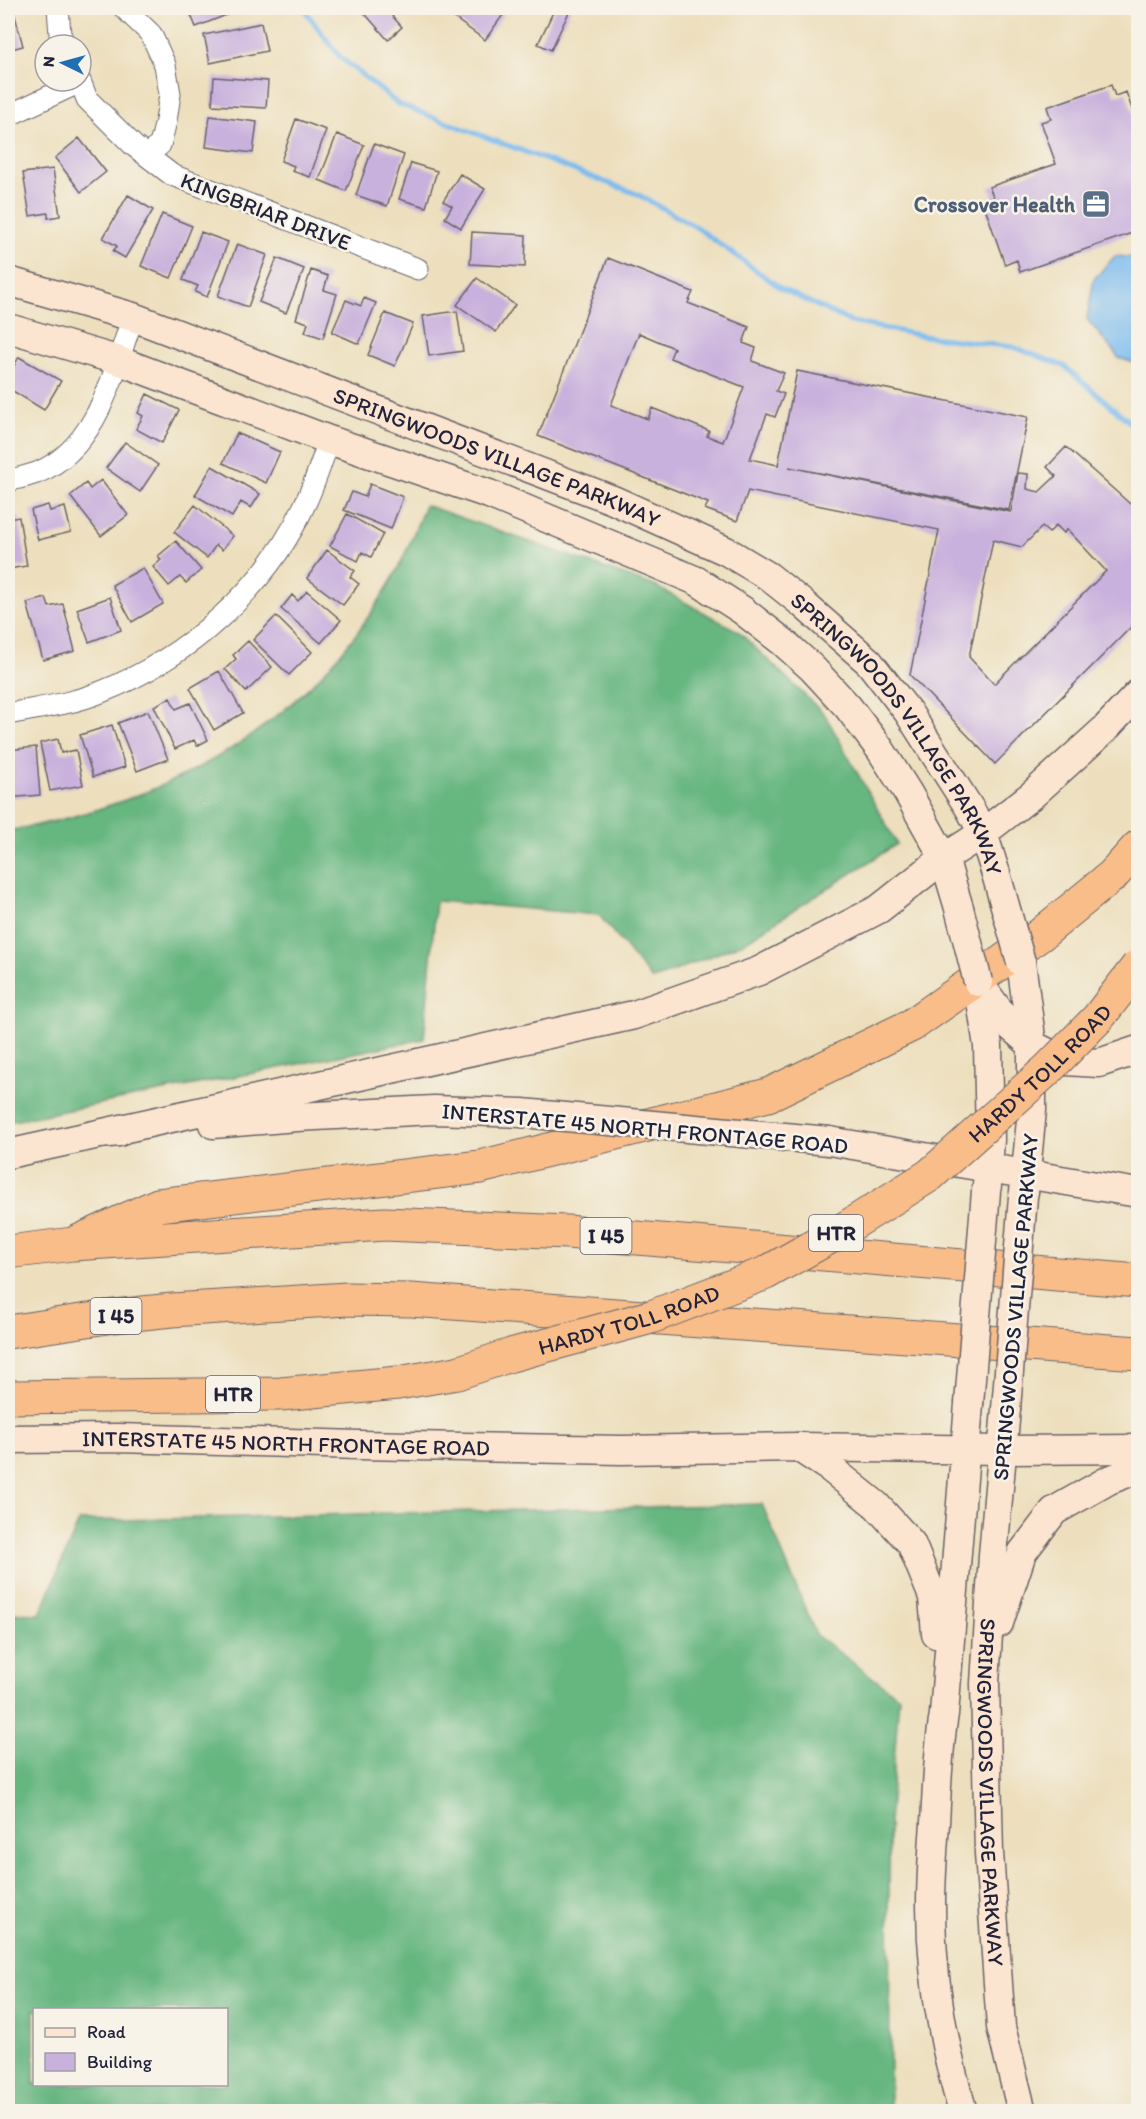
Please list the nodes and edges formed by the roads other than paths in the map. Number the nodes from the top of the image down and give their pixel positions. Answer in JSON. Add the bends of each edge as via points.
{"nodes":[{"id":1,"x":58,"y":8,"type":"edge"},
{"id":2,"x":124,"y":8,"type":"edge"},
{"id":3,"x":60,"y":33,"type":"edge"},
{"id":4,"x":57,"y":93,"type":"edge"},
{"id":5,"x":85,"y":93,"type":"edge"},
{"id":6,"x":16,"y":112,"type":"dead end"},
{"id":7,"x":146,"y":154,"type":"junction"},
{"id":8,"x":418,"y":269,"type":"dead end"},
{"id":9,"x":8,"y":280,"type":"edge"},
{"id":10,"x":133,"y":317,"type":"junction"},
{"id":11,"x":8,"y":328,"type":"edge"},
{"id":12,"x":117,"y":360,"type":"junction"},
{"id":13,"x":329,"y":440,"type":"junction"},
{"id":14,"x":502,"y":458,"type":"junction"},
{"id":15,"x":8,"y":481,"type":"edge"},
{"id":16,"x":489,"y":494,"type":"junction"},
{"id":17,"x":768,"y":576,"type":"junction"},
{"id":18,"x":742,"y":610,"type":"junction"},
{"id":19,"x":1138,"y":694,"type":"edge"},
{"id":20,"x":8,"y":714,"type":"edge"},
{"id":21,"x":983,"y":833,"type":"junction"},
{"id":22,"x":1138,"y":847,"type":"edge"},
{"id":23,"x":944,"y":858,"type":"junction"},
{"id":24,"x":1138,"y":966,"type":"edge"},
{"id":25,"x":978,"y":982,"type":"junction"},
{"id":26,"x":1024,"y":1033,"type":"junction"},
{"id":27,"x":1138,"y":1050,"type":"edge"},
{"id":28,"x":1085,"y":1062,"type":"junction"},
{"id":29,"x":1032,"y":1110,"type":"junction"},
{"id":30,"x":99,"y":1134,"type":"junction"},
{"id":31,"x":8,"y":1154,"type":"edge"},
{"id":32,"x":987,"y":1179,"type":"junction"},
{"id":33,"x":1025,"y":1186,"type":"junction"},
{"id":34,"x":1138,"y":1194,"type":"edge"},
{"id":35,"x":73,"y":1244,"type":"junction"},
{"id":36,"x":8,"y":1252,"type":"edge"},
{"id":37,"x":1138,"y":1281,"type":"edge"},
{"id":38,"x":8,"y":1332,"type":"edge"},
{"id":39,"x":1138,"y":1353,"type":"edge"},
{"id":40,"x":8,"y":1397,"type":"edge"},
{"id":41,"x":8,"y":1440,"type":"edge"},
{"id":42,"x":798,"y":1447,"type":"junction"},
{"id":43,"x":1138,"y":1449,"type":"edge"},
{"id":44,"x":965,"y":1450,"type":"junction"},
{"id":45,"x":1002,"y":1450,"type":"junction"},
{"id":46,"x":1138,"y":1469,"type":"edge"},
{"id":47,"x":986,"y":1662,"type":"junction"},
{"id":48,"x":939,"y":1742,"type":"junction"},
{"id":49,"x":963,"y":2112,"type":"edge"},
{"id":50,"x":1022,"y":2112,"type":"edge"}],
"edges":[{"from":1,"to":3,"type":"street"},
{"from":2,"to":7,"type":"street","via":[[151,34],[165,65],[170,94],[160,145]]},
{"from":4,"to":6,"type":"street"},
{"from":5,"to":7,"type":"street","name":"KINGBRIAR DRIVE"},
{"from":7,"to":8,"type":"street","name":"KINGBRIAR DRIVE","via":[[172,175]]},
{"from":9,"to":10,"type":"main road","name":"SPRINGWOODS VILLAGE PARKWAY"},
{"from":10,"to":12,"type":"street"},
{"from":10,"to":14,"type":"main road","name":"SPRINGWOODS VILLAGE PARKWAY"},
{"from":11,"to":12,"type":"main road","name":"SPRINGWOODS VILLAGE PARKWAY"},
{"from":12,"to":13,"type":"main road","name":"SPRINGWOODS VILLAGE PARKWAY"},
{"from":12,"to":15,"type":"street","via":[[95,419],[70,451],[40,471]]},
{"from":13,"to":16,"type":"main road","name":"SPRINGWOODS VILLAGE PARKWAY"},
{"from":13,"to":20,"type":"street","via":[[305,506],[280,548],[243,598],[211,626],[151,668],[101,693]]},
{"from":14,"to":16,"type":"main road"},
{"from":14,"to":17,"type":"main road","name":"SPRINGWOODS VILLAGE PARKWAY","via":[[613,500],[726,551]]},
{"from":16,"to":18,"type":"main road","name":"SPRINGWOODS VILLAGE PARKWAY","via":[[698,581]]},
{"from":17,"to":18,"type":"main road"},
{"from":17,"to":21,"type":"main road","name":"SPRINGWOODS VILLAGE PARKWAY","via":[[869,662],[908,712]]},
{"from":18,"to":23,"type":"main road","name":"SPRINGWOODS VILLAGE PARKWAY","via":[[812,668],[848,707],[908,793]]},
{"from":19,"to":21,"type":"main road","via":[[1032,795]]},
{"from":21,"to":23,"type":"main road"},
{"from":21,"to":26,"type":"main road","name":"SPRINGWOODS VILLAGE PARKWAY","bridge":true,"via":[[1021,962]]},
{"from":22,"to":35,"type":"highway","via":[[1113,875],[1040,934],[912,1025],[768,1095],[480,1167],[158,1205]]},
{"from":23,"to":25,"type":"main road","name":"SPRINGWOODS VILLAGE PARKWAY","bridge":true},
{"from":23,"to":30,"type":"main road","via":[[879,909],[759,972],[634,1014]]},
{"from":24,"to":40,"type":"highway","name":"HARDY TOLL ROAD","number":"HTR","bridge":true,"via":[[1098,1018],[930,1175],[766,1274],[651,1317],[457,1373],[398,1383],[281,1394]]},
{"from":25,"to":26,"type":"main road"},
{"from":25,"to":32,"type":"main road","name":"SPRINGWOODS VILLAGE PARKWAY","via":[[988,1046]]},
{"from":26,"to":28,"type":"main road","via":[[1065,1061]]},
{"from":26,"to":29,"type":"main road","name":"SPRINGWOODS VILLAGE PARKWAY"},
{"from":27,"to":28,"type":"main road","via":[[1099,1063]]},
{"from":28,"to":29,"type":"main road","via":[[1062,1072]]},
{"from":29,"to":33,"type":"main road","name":"SPRINGWOODS VILLAGE PARKWAY"},
{"from":30,"to":31,"type":"main road","name":"INTERSTATE 45 NORTH FRONTAGE ROAD"},
{"from":30,"to":32,"type":"main road","name":"INTERSTATE 45 NORTH FRONTAGE ROAD","bridge":true,"via":[[434,1110],[522,1113],[829,1141]]},
{"from":32,"to":33,"type":"main road","name":"INTERSTATE 45 NORTH FRONTAGE ROAD"},
{"from":32,"to":44,"type":"main road","name":"SPRINGWOODS VILLAGE PARKWAY","bridge":true},
{"from":33,"to":34,"type":"main road","name":"INTERSTATE 45 NORTH FRONTAGE ROAD"},
{"from":33,"to":45,"type":"main road","name":"SPRINGWOODS VILLAGE PARKWAY","bridge":true},
{"from":35,"to":36,"type":"highway","number":"I 45"},
{"from":35,"to":37,"type":"highway","number":"I 45","via":[[385,1224],[567,1232]]},
{"from":38,"to":39,"type":"highway","number":"I 45","via":[[172,1310],[347,1299],[411,1300]]},
{"from":41,"to":42,"type":"main road","name":"INTERSTATE 45 NORTH FRONTAGE ROAD","via":[[118,1438],[621,1450]]},
{"from":42,"to":44,"type":"main road","name":"INTERSTATE 45 NORTH FRONTAGE ROAD"},
{"from":42,"to":48,"type":"main road","via":[[876,1505],[910,1543],[933,1597],[937,1642],[930,1713]]},
{"from":43,"to":45,"type":"main road","name":"INTERSTATE 45 NORTH FRONTAGE ROAD"},
{"from":44,"to":45,"type":"main road","name":"INTERSTATE 45 NORTH FRONTAGE ROAD"},
{"from":44,"to":48,"type":"main road","name":"SPRINGWOODS VILLAGE PARKWAY"},
{"from":45,"to":47,"type":"main road","name":"SPRINGWOODS VILLAGE PARKWAY"},
{"from":46,"to":47,"type":"main road","via":[[1109,1480],[1054,1511],[1022,1553]]},
{"from":47,"to":50,"type":"main road","name":"SPRINGWOODS VILLAGE PARKWAY","via":[[989,1853],[1001,2027]]},
{"from":48,"to":49,"type":"main road","name":"SPRINGWOODS VILLAGE PARKWAY","via":[[931,1905],[934,1966],[944,2033]]}]}
